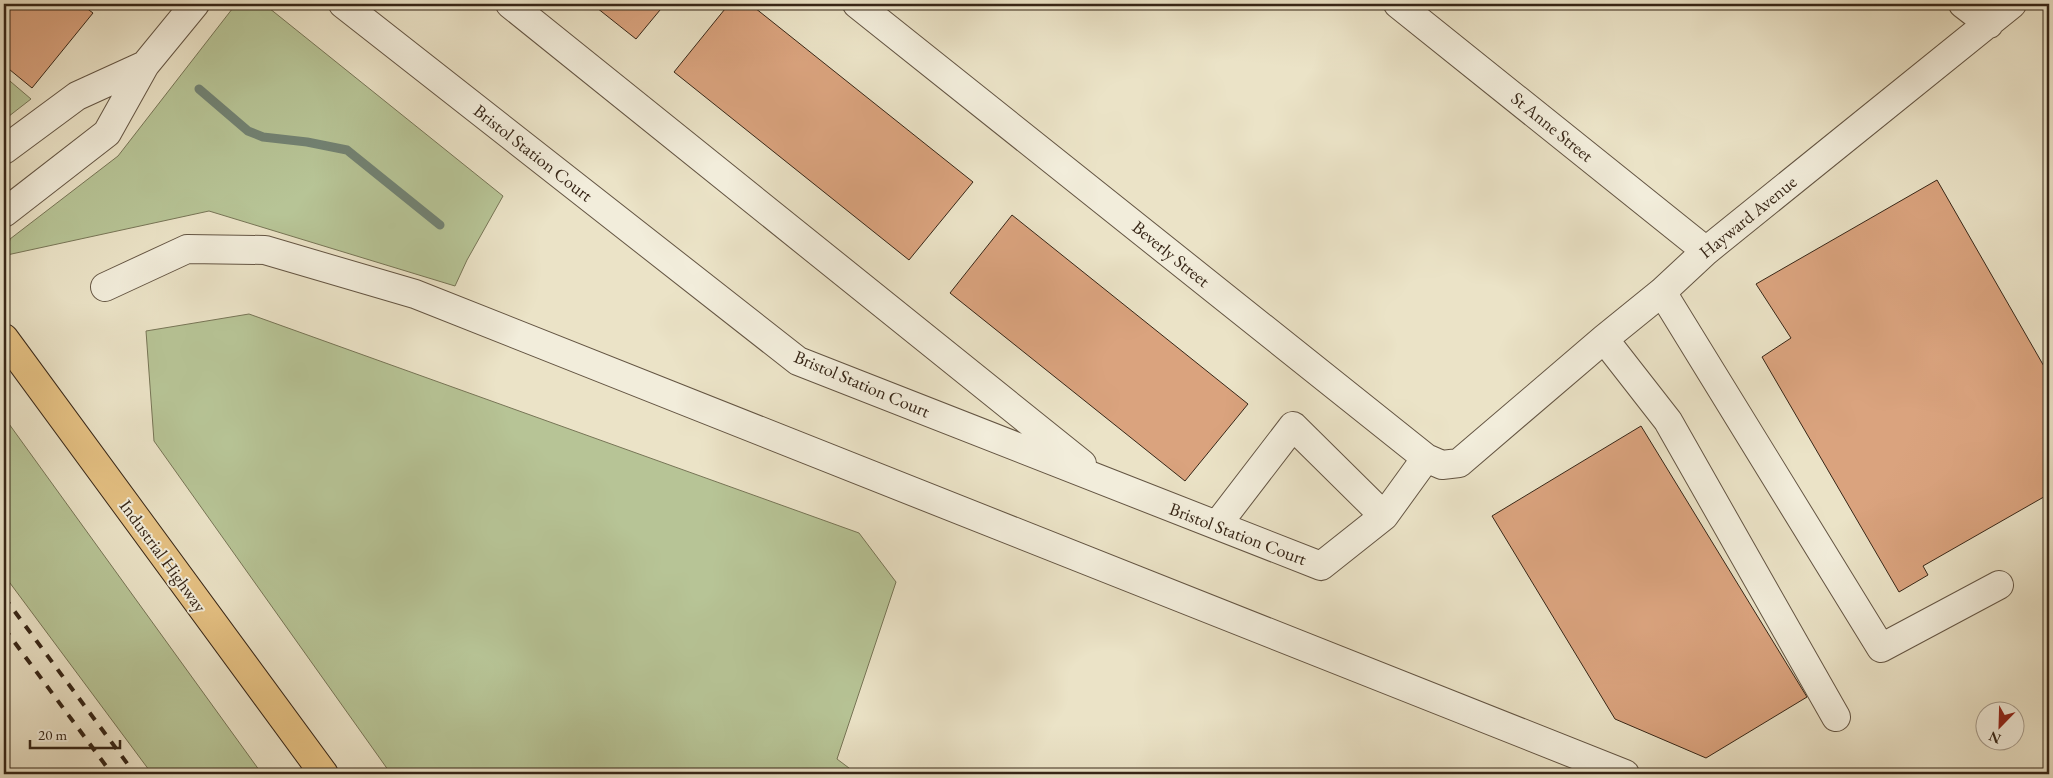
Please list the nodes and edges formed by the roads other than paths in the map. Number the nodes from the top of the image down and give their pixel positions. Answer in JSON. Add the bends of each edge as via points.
{"nodes":[{"id":1,"x":343,"y":4,"type":"edge"},
{"id":2,"x":510,"y":4,"type":"edge"},
{"id":3,"x":857,"y":4,"type":"edge"},
{"id":4,"x":1398,"y":4,"type":"edge"},
{"id":5,"x":1963,"y":4,"type":"edge"},
{"id":6,"x":2012,"y":4,"type":"edge"},
{"id":7,"x":190,"y":6,"type":"edge"},
{"id":8,"x":1989,"y":24,"type":"junction"},
{"id":9,"x":145,"y":65,"type":"junction"},
{"id":10,"x":4,"y":150,"type":"edge"},
{"id":11,"x":4,"y":213,"type":"edge"},
{"id":12,"x":1706,"y":251,"type":"junction"},
{"id":13,"x":105,"y":287,"type":"dead end"},
{"id":14,"x":1662,"y":292,"type":"junction"},
{"id":15,"x":4,"y":338,"type":"edge"},
{"id":16,"x":1604,"y":339,"type":"junction"},
{"id":17,"x":1491,"y":438,"type":"joint"},
{"id":18,"x":1426,"y":458,"type":"junction"},
{"id":19,"x":1103,"y":480,"type":"junction"},
{"id":20,"x":1388,"y":511,"type":"junction"},
{"id":21,"x":1217,"y":525,"type":"junction"},
{"id":22,"x":1999,"y":585,"type":"dead end"},
{"id":23,"x":1836,"y":717,"type":"dead end"},
{"id":24,"x":324,"y":774,"type":"edge"},
{"id":25,"x":1625,"y":774,"type":"edge"}],
"edges":[{"from":1,"to":19,"type":"street","name":"Bristol Station Court","via":[[798,361]]},
{"from":2,"to":19,"type":"street"},
{"from":3,"to":18,"type":"street","name":"Beverly Street"},
{"from":4,"to":12,"type":"street","name":"St Anne Street"},
{"from":5,"to":8,"type":"street"},
{"from":6,"to":8,"type":"street","name":"Hayward Avenue"},
{"from":7,"to":9,"type":"street"},
{"from":8,"to":12,"type":"street","name":"Hayward Avenue"},
{"from":9,"to":10,"type":"street","via":[[77,96]]},
{"from":9,"to":11,"type":"street","via":[[107,133]]},
{"from":12,"to":14,"type":"street","name":"Hayward Avenue"},
{"from":13,"to":25,"type":"street","via":[[187,249],[265,250],[415,294]]},
{"from":14,"to":16,"type":"street","name":"Hayward Avenue"},
{"from":14,"to":22,"type":"street","via":[[1881,648]]},
{"from":15,"to":24,"type":"main road","name":"Industrial Highway"},
{"from":16,"to":17,"type":"street","name":"Hayward Avenue"},
{"from":16,"to":23,"type":"street","via":[[1668,421]]},
{"from":17,"to":18,"type":"street","name":"Beverly Street","via":[[1459,464],[1442,465]]},
{"from":18,"to":20,"type":"street","name":"Bristol Station Court"},
{"from":19,"to":21,"type":"street","name":"Bristol Station Court"},
{"from":20,"to":21,"type":"street","name":"Bristol Station Court","via":[[1321,566]]},
{"from":20,"to":21,"type":"street","via":[[1293,426]]}]}
